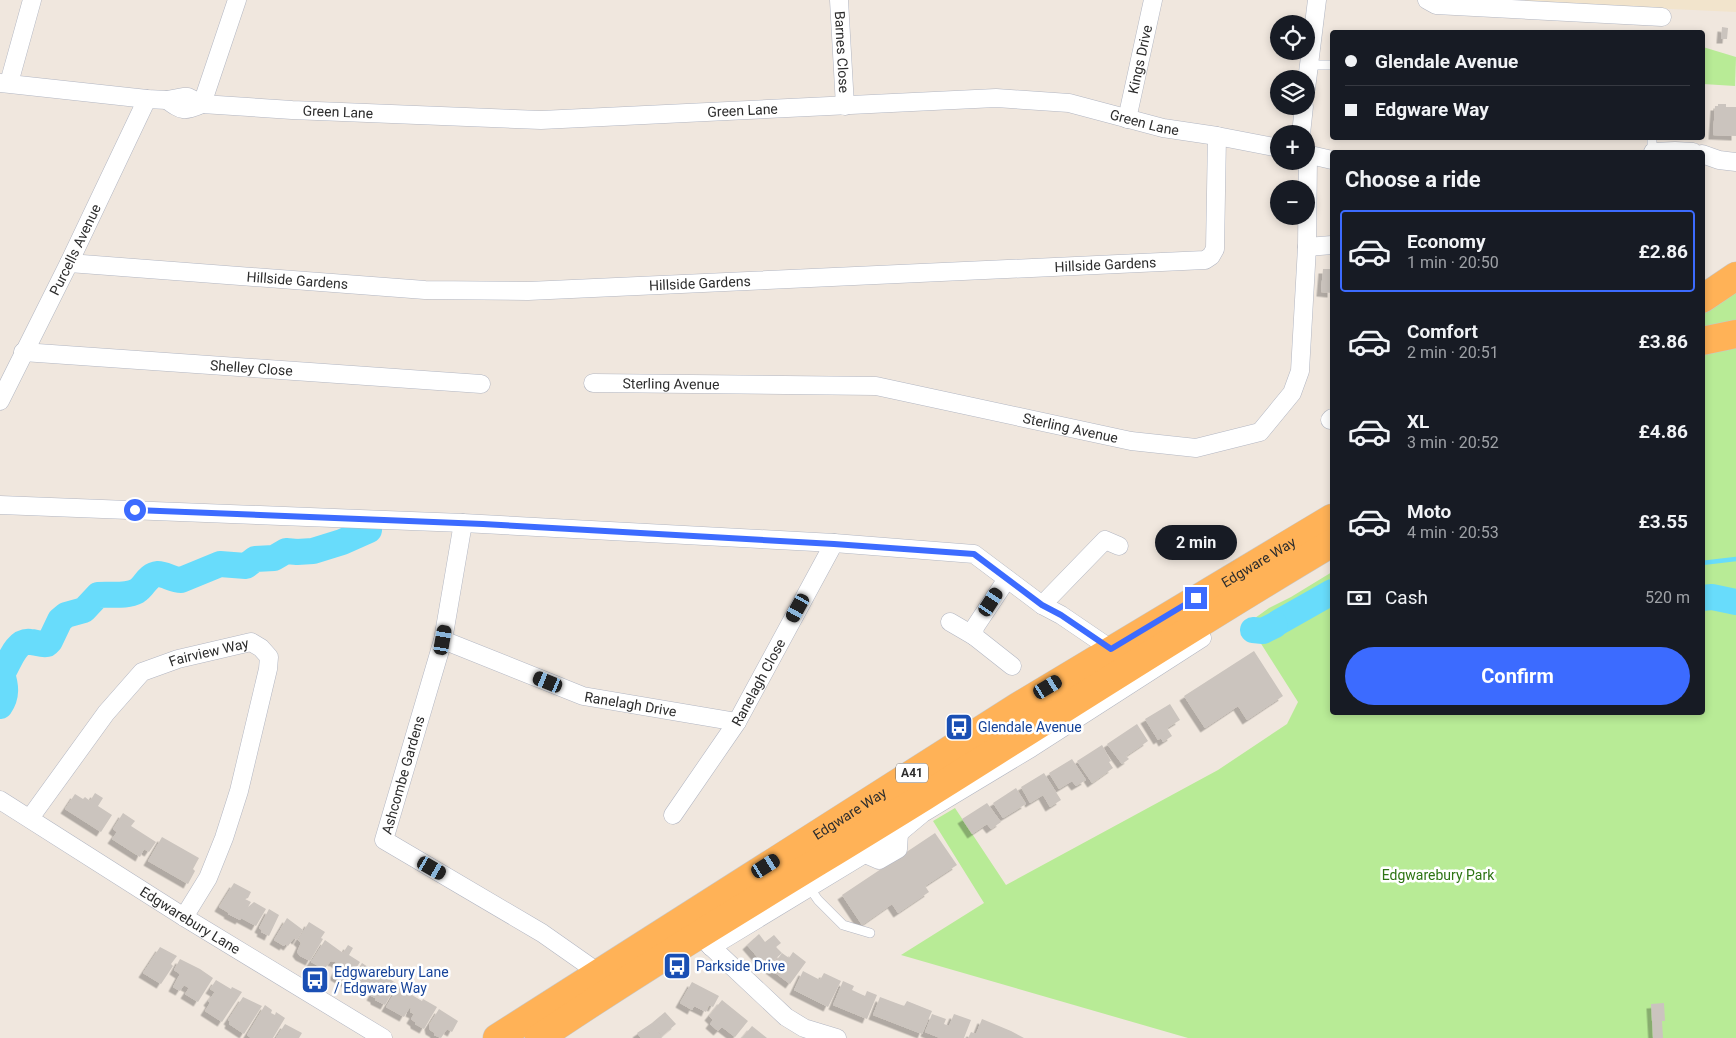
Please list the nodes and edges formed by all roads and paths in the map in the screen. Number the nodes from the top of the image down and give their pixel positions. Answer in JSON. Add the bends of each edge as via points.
{"nodes":[{"id":1,"x":32,"y":0,"type":"edge"},
{"id":2,"x":237,"y":0,"type":"edge"},
{"id":3,"x":839,"y":0,"type":"edge"},
{"id":4,"x":1153,"y":0,"type":"edge"},
{"id":5,"x":1317,"y":0,"type":"edge"},
{"id":6,"x":1427,"y":0,"type":"edge"},
{"id":7,"x":1662,"y":17,"type":"dead end"},
{"id":8,"x":1309,"y":65,"type":"junction"},
{"id":9,"x":1330,"y":65,"type":"edge"},
{"id":10,"x":1308,"y":70,"type":"edge"},
{"id":11,"x":5,"y":83,"type":"edge"},
{"id":12,"x":147,"y":99,"type":"junction"},
{"id":13,"x":202,"y":104,"type":"junction"},
{"id":14,"x":845,"y":106,"type":"junction"},
{"id":15,"x":1126,"y":119,"type":"junction"},
{"id":16,"x":1217,"y":136,"type":"junction"},
{"id":17,"x":1270,"y":146,"type":"edge"},
{"id":18,"x":1705,"y":155,"type":"edge"},
{"id":19,"x":1315,"y":157,"type":"edge"},
{"id":20,"x":1330,"y":160,"type":"edge"},
{"id":21,"x":1728,"y":161,"type":"edge"},
{"id":22,"x":1307,"y":170,"type":"edge"},
{"id":23,"x":1736,"y":174,"type":"edge"},
{"id":24,"x":1330,"y":245,"type":"edge"},
{"id":25,"x":1307,"y":247,"type":"junction"},
{"id":26,"x":69,"y":263,"type":"junction"},
{"id":27,"x":1736,"y":276,"type":"edge"},
{"id":28,"x":1705,"y":297,"type":"edge"},
{"id":29,"x":1736,"y":334,"type":"edge"},
{"id":30,"x":1705,"y":340,"type":"edge"},
{"id":31,"x":23,"y":352,"type":"junction"},
{"id":32,"x":5,"y":378,"type":"edge"},
{"id":33,"x":593,"y":383,"type":"dead end"},
{"id":34,"x":480,"y":384,"type":"dead end"},
{"id":35,"x":0,"y":401,"type":"edge"},
{"id":36,"x":0,"y":505,"type":"edge"},
{"id":37,"x":1330,"y":519,"type":"edge"},
{"id":38,"x":464,"y":523,"type":"junction"},
{"id":39,"x":834,"y":544,"type":"junction"},
{"id":40,"x":1330,"y":544,"type":"edge"},
{"id":41,"x":1120,"y":546,"type":"dead end"},
{"id":42,"x":1007,"y":579,"type":"junction"},
{"id":43,"x":1042,"y":605,"type":"junction"},
{"id":44,"x":1220,"y":618,"type":"junction"},
{"id":45,"x":950,"y":622,"type":"dead end"},
{"id":46,"x":974,"y":636,"type":"junction"},
{"id":47,"x":443,"y":640,"type":"junction"},
{"id":48,"x":1111,"y":649,"type":"junction"},
{"id":49,"x":1012,"y":666,"type":"dead end"},
{"id":50,"x":737,"y":722,"type":"junction"},
{"id":51,"x":0,"y":800,"type":"edge"},
{"id":52,"x":673,"y":815,"type":"dead end"},
{"id":53,"x":30,"y":818,"type":"junction"},
{"id":54,"x":810,"y":887,"type":"junction"},
{"id":55,"x":184,"y":917,"type":"junction"},
{"id":56,"x":870,"y":933,"type":"dead end"},
{"id":57,"x":705,"y":941,"type":"junction"},
{"id":58,"x":599,"y":972,"type":"junction"},
{"id":59,"x":383,"y":1038,"type":"edge"},
{"id":60,"x":497,"y":1038,"type":"edge"},
{"id":61,"x":539,"y":1038,"type":"edge"},
{"id":62,"x":837,"y":1038,"type":"edge"}],
"edges":[{"from":1,"to":11,"type":"street"},
{"from":2,"to":13,"type":"street"},
{"from":3,"to":14,"type":"street","name":"Barnes Close"},
{"from":4,"to":15,"type":"street","name":"Kings Drive"},
{"from":5,"to":8,"type":"street"},
{"from":6,"to":7,"type":"street","via":[[1436,6]]},
{"from":8,"to":9,"type":"lane"},
{"from":8,"to":10,"type":"street"},
{"from":11,"to":12,"type":"street"},
{"from":12,"to":13,"type":"street","name":"Green Lane","via":[[167,100],[180,110]]},
{"from":12,"to":26,"type":"street","name":"Purcells Avenue"},
{"from":13,"to":14,"type":"street","name":"Green Lane","via":[[541,120]]},
{"from":14,"to":15,"type":"street","name":"Green Lane","via":[[996,98],[1069,103]]},
{"from":15,"to":16,"type":"street","name":"Green Lane"},
{"from":16,"to":17,"type":"street","name":"Green Lane"},
{"from":16,"to":26,"type":"street","name":"Hillside Gardens","via":[[1215,249],[1206,260],[528,291],[425,290]]},
{"from":18,"to":21,"type":"street"},
{"from":19,"to":20,"type":"street"},
{"from":21,"to":23,"type":"street"},
{"from":22,"to":25,"type":"street","name":"Sterling Avenue"},
{"from":24,"to":25,"type":"street"},
{"from":25,"to":33,"type":"street","name":"Sterling Avenue","via":[[1300,371],[1292,393],[1260,432],[1196,448],[1131,441],[876,386]]},
{"from":26,"to":31,"type":"street","name":"Purcells Avenue"},
{"from":27,"to":28,"type":"highway"},
{"from":29,"to":30,"type":"highway"},
{"from":31,"to":32,"type":"street","name":"Purcells Avenue"},
{"from":31,"to":34,"type":"street","name":"Shelley Close"},
{"from":32,"to":35,"type":"street","name":"Purcells Avenue"},
{"from":36,"to":38,"type":"street"},
{"from":37,"to":48,"type":"highway","name":"Edgware Way","number":"A41"},
{"from":38,"to":39,"type":"street"},
{"from":38,"to":47,"type":"street","name":"Ashcombe Gardens"},
{"from":39,"to":42,"type":"street","via":[[974,554]]},
{"from":39,"to":50,"type":"street","name":"Ranelagh Close"},
{"from":40,"to":44,"type":"highway","name":"Edgware Way","number":"A41"},
{"from":41,"to":43,"type":"street","via":[[1105,540]]},
{"from":42,"to":43,"type":"street"},
{"from":42,"to":46,"type":"street","via":[[975,627]]},
{"from":43,"to":48,"type":"street"},
{"from":44,"to":54,"type":"street","name":"Edgware Way","via":[[1031,748],[923,813],[899,833],[898,849],[892,853],[879,860],[863,853]]},
{"from":44,"to":57,"type":"highway","name":"Edgware Way","number":"A41","via":[[924,797]]},
{"from":45,"to":46,"type":"street"},
{"from":46,"to":49,"type":"street"},
{"from":47,"to":50,"type":"street","name":"Ranelagh Drive","via":[[583,696]]},
{"from":47,"to":58,"type":"street","name":"Ashcombe Gardens","via":[[384,840],[542,933]]},
{"from":48,"to":58,"type":"highway","name":"Edgware Way","number":"A41"},
{"from":50,"to":52,"type":"street","name":"Ranelagh Close"},
{"from":51,"to":53,"type":"street","name":"Edgwarebury Lane"},
{"from":53,"to":55,"type":"street","name":"Edgwarebury Lane"},
{"from":53,"to":55,"type":"street","name":"Fairview Way","via":[[106,713],[142,672],[178,659],[251,642],[261,648],[269,657],[268,669],[239,791],[208,878]]},
{"from":54,"to":56,"type":"lane","via":[[818,900],[843,924]]},
{"from":54,"to":57,"type":"street","name":"Edgware Way"},
{"from":55,"to":59,"type":"street","name":"Edgwarebury Lane"},
{"from":57,"to":61,"type":"highway","name":"Edgware Way","number":"A41"},
{"from":57,"to":62,"type":"street","via":[[786,1017],[804,1028]]},
{"from":58,"to":60,"type":"highway","name":"Edgware Way","number":"A41"}]}
